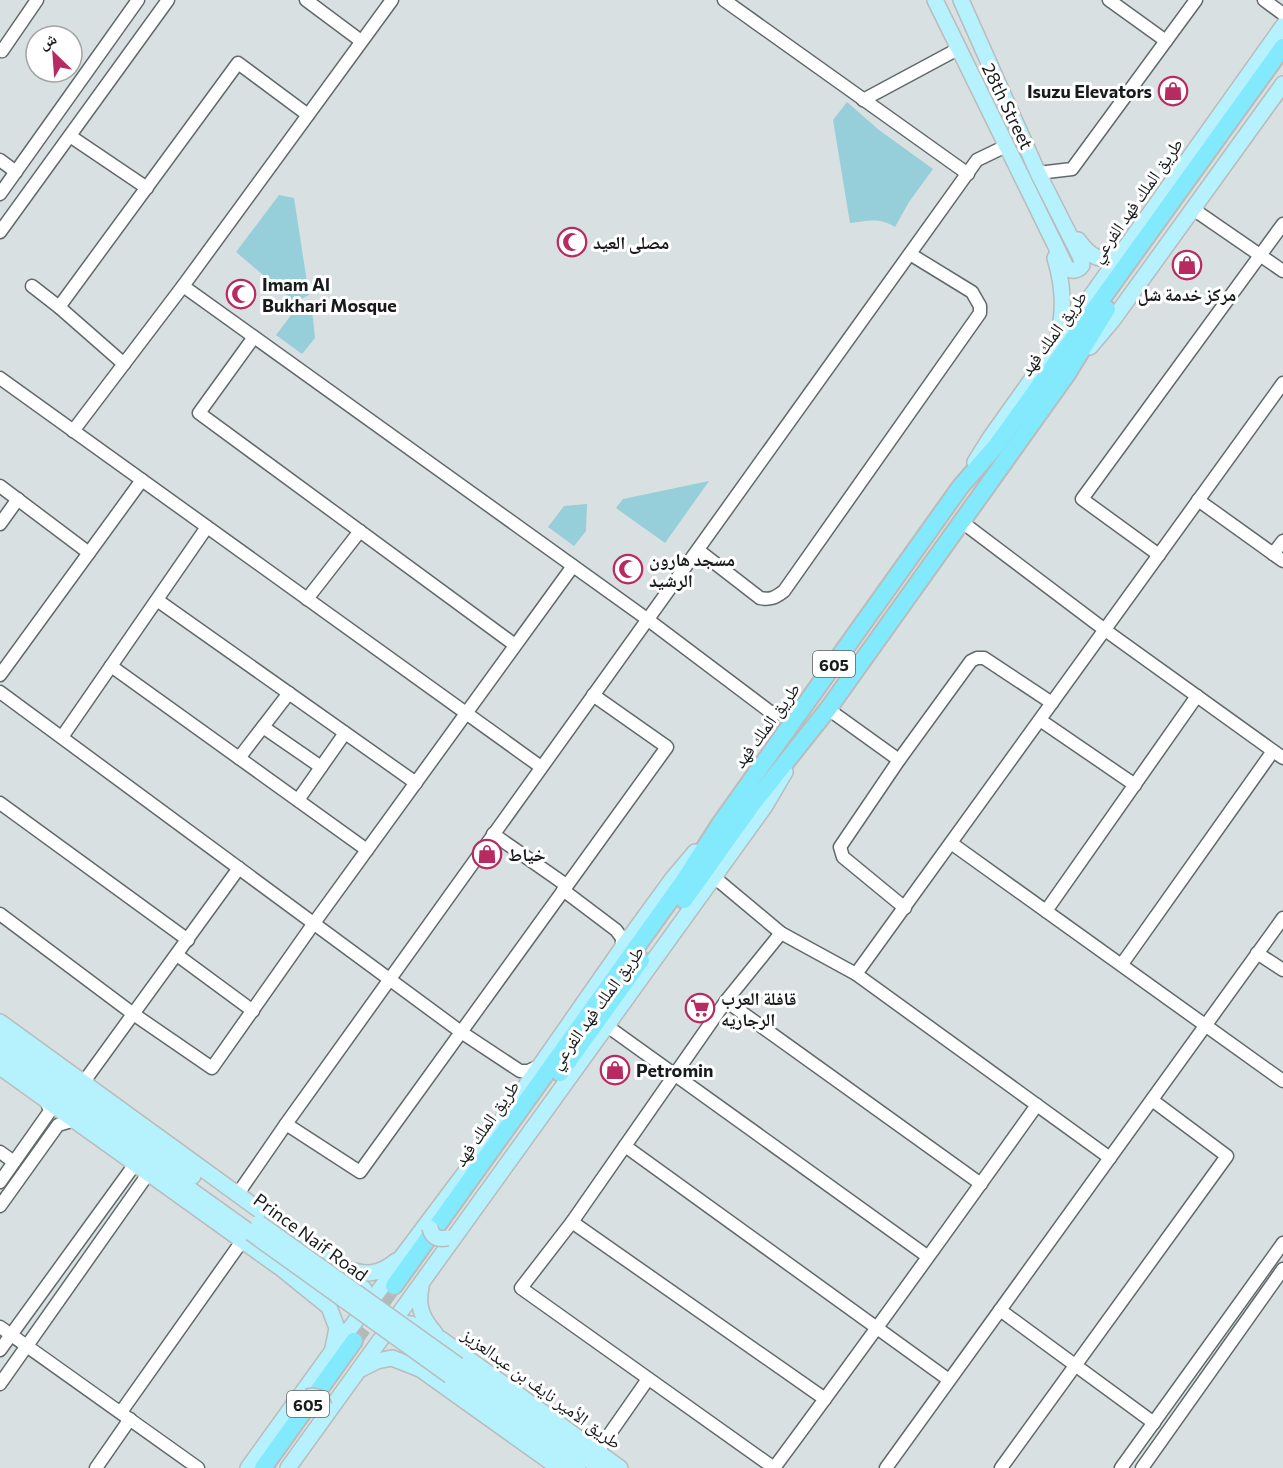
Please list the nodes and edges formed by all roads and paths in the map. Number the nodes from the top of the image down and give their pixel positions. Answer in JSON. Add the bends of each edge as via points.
{"nodes":[{"id":1,"x":37,"y":0,"type":"edge"},
{"id":2,"x":138,"y":0,"type":"edge"},
{"id":3,"x":168,"y":0,"type":"edge"},
{"id":4,"x":306,"y":0,"type":"edge"},
{"id":5,"x":392,"y":0,"type":"edge"},
{"id":6,"x":724,"y":0,"type":"edge"},
{"id":7,"x":935,"y":0,"type":"edge"},
{"id":8,"x":961,"y":0,"type":"edge"},
{"id":9,"x":1109,"y":0,"type":"edge"},
{"id":10,"x":1196,"y":0,"type":"edge"},
{"id":11,"x":1264,"y":0,"type":"edge"},
{"id":12,"x":1283,"y":14,"type":"edge"},
{"id":13,"x":1283,"y":26,"type":"edge"},
{"id":14,"x":361,"y":41,"type":"junction"},
{"id":15,"x":1166,"y":41,"type":"junction"},
{"id":16,"x":1283,"y":47,"type":"edge"},
{"id":17,"x":958,"y":49,"type":"junction"},
{"id":18,"x":0,"y":50,"type":"edge"},
{"id":19,"x":1283,"y":66,"type":"edge"},
{"id":20,"x":1283,"y":84,"type":"edge"},
{"id":21,"x":863,"y":100,"type":"junction"},
{"id":22,"x":308,"y":115,"type":"junction"},
{"id":23,"x":70,"y":136,"type":"junction"},
{"id":24,"x":1006,"y":146,"type":"junction"},
{"id":25,"x":0,"y":160,"type":"edge"},
{"id":26,"x":16,"y":171,"type":"junction"},
{"id":27,"x":1038,"y":173,"type":"junction"},
{"id":28,"x":968,"y":174,"type":"junction"},
{"id":29,"x":147,"y":188,"type":"junction"},
{"id":30,"x":0,"y":194,"type":"edge"},
{"id":31,"x":1193,"y":209,"type":"junction"},
{"id":32,"x":1063,"y":221,"type":"junction"},
{"id":33,"x":1283,"y":224,"type":"edge"},
{"id":34,"x":1046,"y":229,"type":"junction"},
{"id":35,"x":0,"y":232,"type":"edge"},
{"id":36,"x":1125,"y":248,"type":"junction"},
{"id":37,"x":910,"y":254,"type":"junction"},
{"id":38,"x":1261,"y":255,"type":"junction"},
{"id":39,"x":1283,"y":271,"type":"edge"},
{"id":40,"x":32,"y":286,"type":"dead end"},
{"id":41,"x":183,"y":286,"type":"junction"},
{"id":42,"x":59,"y":307,"type":"junction"},
{"id":43,"x":254,"y":337,"type":"junction"},
{"id":44,"x":1055,"y":346,"type":"junction"},
{"id":45,"x":124,"y":364,"type":"junction"},
{"id":46,"x":1067,"y":374,"type":"junction"},
{"id":47,"x":0,"y":379,"type":"edge"},
{"id":48,"x":1283,"y":383,"type":"edge"},
{"id":49,"x":73,"y":431,"type":"junction"},
{"id":50,"x":142,"y":480,"type":"junction"},
{"id":51,"x":0,"y":486,"type":"edge"},
{"id":52,"x":961,"y":486,"type":"junction"},
{"id":53,"x":18,"y":499,"type":"junction"},
{"id":54,"x":1198,"y":500,"type":"junction"},
{"id":55,"x":962,"y":522,"type":"junction"},
{"id":56,"x":0,"y":524,"type":"edge"},
{"id":57,"x":207,"y":527,"type":"junction"},
{"id":58,"x":360,"y":531,"type":"junction"},
{"id":59,"x":1283,"y":541,"type":"edge"},
{"id":60,"x":698,"y":550,"type":"junction"},
{"id":61,"x":89,"y":553,"type":"junction"},
{"id":62,"x":1159,"y":555,"type":"junction"},
{"id":63,"x":1278,"y":558,"type":"edge"},
{"id":64,"x":573,"y":566,"type":"junction"},
{"id":65,"x":307,"y":599,"type":"junction"},
{"id":66,"x":157,"y":600,"type":"junction"},
{"id":67,"x":647,"y":619,"type":"junction"},
{"id":68,"x":1105,"y":630,"type":"junction"},
{"id":69,"x":515,"y":645,"type":"junction"},
{"id":70,"x":111,"y":666,"type":"junction"},
{"id":71,"x":0,"y":675,"type":"edge"},
{"id":72,"x":0,"y":692,"type":"edge"},
{"id":73,"x":289,"y":693,"type":"junction"},
{"id":74,"x":593,"y":695,"type":"junction"},
{"id":75,"x":1197,"y":696,"type":"junction"},
{"id":76,"x":1052,"y":703,"type":"junction"},
{"id":77,"x":806,"y":704,"type":"junction"},
{"id":78,"x":828,"y":710,"type":"junction"},
{"id":79,"x":466,"y":713,"type":"junction"},
{"id":80,"x":1040,"y":720,"type":"junction"},
{"id":81,"x":263,"y":727,"type":"junction"},
{"id":82,"x":345,"y":733,"type":"junction"},
{"id":83,"x":62,"y":737,"type":"junction"},
{"id":84,"x":805,"y":740,"type":"junction"},
{"id":85,"x":1278,"y":754,"type":"edge"},
{"id":86,"x":238,"y":758,"type":"junction"},
{"id":87,"x":899,"y":760,"type":"junction"},
{"id":88,"x":321,"y":767,"type":"junction"},
{"id":89,"x":541,"y":767,"type":"junction"},
{"id":90,"x":416,"y":783,"type":"junction"},
{"id":91,"x":1135,"y":785,"type":"junction"},
{"id":92,"x":298,"y":800,"type":"junction"},
{"id":93,"x":0,"y":803,"type":"edge"},
{"id":94,"x":720,"y":824,"type":"junction"},
{"id":95,"x":493,"y":834,"type":"junction"},
{"id":96,"x":951,"y":843,"type":"junction"},
{"id":97,"x":367,"y":850,"type":"junction"},
{"id":98,"x":239,"y":868,"type":"junction"},
{"id":99,"x":714,"y":877,"type":"junction"},
{"id":100,"x":565,"y":888,"type":"junction"},
{"id":101,"x":905,"y":908,"type":"junction"},
{"id":102,"x":1046,"y":911,"type":"junction"},
{"id":103,"x":0,"y":914,"type":"edge"},
{"id":104,"x":1283,"y":918,"type":"edge"},
{"id":105,"x":314,"y":923,"type":"junction"},
{"id":106,"x":781,"y":933,"type":"junction"},
{"id":107,"x":188,"y":940,"type":"junction"},
{"id":108,"x":622,"y":948,"type":"junction"},
{"id":109,"x":1257,"y":953,"type":"junction"},
{"id":110,"x":177,"y":955,"type":"junction"},
{"id":111,"x":1122,"y":964,"type":"junction"},
{"id":112,"x":1283,"y":970,"type":"edge"},
{"id":113,"x":856,"y":974,"type":"junction"},
{"id":114,"x":389,"y":979,"type":"junction"},
{"id":115,"x":726,"y":1001,"type":"junction"},
{"id":116,"x":253,"y":1011,"type":"junction"},
{"id":117,"x":132,"y":1013,"type":"junction"},
{"id":118,"x":0,"y":1022,"type":"edge"},
{"id":119,"x":1206,"y":1024,"type":"junction"},
{"id":120,"x":607,"y":1026,"type":"junction"},
{"id":121,"x":461,"y":1032,"type":"junction"},
{"id":122,"x":0,"y":1037,"type":"edge"},
{"id":123,"x":0,"y":1053,"type":"edge"},
{"id":124,"x":0,"y":1067,"type":"edge"},
{"id":125,"x":537,"y":1067,"type":"junction"},
{"id":126,"x":676,"y":1074,"type":"junction"},
{"id":127,"x":1283,"y":1081,"type":"edge"},
{"id":128,"x":83,"y":1083,"type":"junction"},
{"id":129,"x":46,"y":1100,"type":"junction"},
{"id":130,"x":1152,"y":1100,"type":"junction"},
{"id":131,"x":1037,"y":1105,"type":"junction"},
{"id":132,"x":75,"y":1120,"type":"junction"},
{"id":133,"x":286,"y":1124,"type":"junction"},
{"id":134,"x":625,"y":1146,"type":"junction"},
{"id":135,"x":0,"y":1152,"type":"edge"},
{"id":136,"x":1110,"y":1158,"type":"junction"},
{"id":137,"x":14,"y":1162,"type":"junction"},
{"id":138,"x":135,"y":1164,"type":"junction"},
{"id":139,"x":148,"y":1174,"type":"junction"},
{"id":140,"x":0,"y":1182,"type":"edge"},
{"id":141,"x":981,"y":1184,"type":"junction"},
{"id":142,"x":237,"y":1195,"type":"junction"},
{"id":143,"x":111,"y":1197,"type":"junction"},
{"id":144,"x":0,"y":1206,"type":"edge"},
{"id":145,"x":125,"y":1207,"type":"junction"},
{"id":146,"x":430,"y":1222,"type":"junction"},
{"id":147,"x":572,"y":1222,"type":"junction"},
{"id":148,"x":250,"y":1232,"type":"junction"},
{"id":149,"x":291,"y":1234,"type":"junction"},
{"id":150,"x":453,"y":1235,"type":"junction"},
{"id":151,"x":1283,"y":1243,"type":"edge"},
{"id":152,"x":927,"y":1256,"type":"junction"},
{"id":153,"x":401,"y":1258,"type":"junction"},
{"id":154,"x":272,"y":1262,"type":"junction"},
{"id":155,"x":335,"y":1265,"type":"junction"},
{"id":156,"x":1283,"y":1269,"type":"edge"},
{"id":157,"x":422,"y":1284,"type":"junction"},
{"id":158,"x":309,"y":1291,"type":"junction"},
{"id":159,"x":396,"y":1293,"type":"junction"},
{"id":160,"x":1000,"y":1310,"type":"junction"},
{"id":161,"x":378,"y":1317,"type":"junction"},
{"id":162,"x":0,"y":1327,"type":"edge"},
{"id":163,"x":878,"y":1328,"type":"junction"},
{"id":164,"x":11,"y":1335,"type":"junction"},
{"id":165,"x":359,"y":1341,"type":"junction"},
{"id":166,"x":448,"y":1343,"type":"junction"},
{"id":167,"x":27,"y":1346,"type":"junction"},
{"id":168,"x":0,"y":1350,"type":"edge"},
{"id":169,"x":331,"y":1353,"type":"junction"},
{"id":170,"x":1077,"y":1366,"type":"junction"},
{"id":171,"x":454,"y":1370,"type":"junction"},
{"id":172,"x":426,"y":1372,"type":"junction"},
{"id":173,"x":354,"y":1375,"type":"junction"},
{"id":174,"x":648,"y":1379,"type":"junction"},
{"id":175,"x":949,"y":1380,"type":"junction"},
{"id":176,"x":0,"y":1384,"type":"edge"},
{"id":177,"x":302,"y":1398,"type":"junction"},
{"id":178,"x":825,"y":1399,"type":"junction"},
{"id":179,"x":323,"y":1412,"type":"junction"},
{"id":180,"x":125,"y":1415,"type":"junction"},
{"id":181,"x":1154,"y":1423,"type":"junction"},
{"id":182,"x":597,"y":1452,"type":"junction"},
{"id":183,"x":96,"y":1468,"type":"edge"},
{"id":184,"x":198,"y":1468,"type":"edge"},
{"id":185,"x":248,"y":1468,"type":"edge"},
{"id":186,"x":263,"y":1468,"type":"edge"},
{"id":187,"x":273,"y":1468,"type":"edge"},
{"id":188,"x":288,"y":1468,"type":"edge"},
{"id":189,"x":559,"y":1468,"type":"edge"},
{"id":190,"x":578,"y":1468,"type":"edge"},
{"id":191,"x":600,"y":1468,"type":"edge"},
{"id":192,"x":620,"y":1468,"type":"edge"},
{"id":193,"x":774,"y":1468,"type":"edge"},
{"id":194,"x":886,"y":1468,"type":"edge"},
{"id":195,"x":1001,"y":1468,"type":"edge"},
{"id":196,"x":1121,"y":1468,"type":"edge"},
{"id":197,"x":1142,"y":1468,"type":"edge"}],
"edges":[{"from":1,"to":18,"type":"street"},
{"from":2,"to":26,"type":"street"},
{"from":3,"to":23,"type":"street"},
{"from":4,"to":14,"type":"street"},
{"from":5,"to":14,"type":"street"},
{"from":6,"to":21,"type":"street"},
{"from":7,"to":17,"type":"main road","name":"28th Street"},
{"from":8,"to":27,"type":"main road","name":"28th Street"},
{"from":9,"to":15,"type":"street"},
{"from":10,"to":15,"type":"street"},
{"from":11,"to":12,"type":"street"},
{"from":13,"to":36,"type":"main road","name":"طريق الملك فهد الفرعي"},
{"from":14,"to":22,"type":"street"},
{"from":15,"to":27,"type":"street","via":[[1072,169]]},
{"from":16,"to":52,"type":"highway","name":"طريق الملك فهد","number":"605","via":[[996,446]]},
{"from":17,"to":21,"type":"street"},
{"from":17,"to":24,"type":"main road","name":"28th Street"},
{"from":19,"to":46,"type":"highway","name":"طريق الملك فهد","number":"605","via":[[1102,316]]},
{"from":20,"to":31,"type":"main road"},
{"from":21,"to":28,"type":"street"},
{"from":22,"to":29,"type":"street","via":[[238,63]]},
{"from":22,"to":41,"type":"street"},
{"from":23,"to":29,"type":"street"},
{"from":23,"to":35,"type":"street"},
{"from":24,"to":28,"type":"street","via":[[977,160]]},
{"from":24,"to":34,"type":"main road","name":"28th Street"},
{"from":25,"to":26,"type":"street"},
{"from":26,"to":30,"type":"street"},
{"from":27,"to":32,"type":"main road","name":"28th Street"},
{"from":28,"to":37,"type":"street"},
{"from":29,"to":42,"type":"street"},
{"from":31,"to":38,"type":"street"},
{"from":31,"to":46,"type":"main road","via":[[1112,321]]},
{"from":32,"to":34,"type":"main road","via":[[1082,261],[1076,270],[1066,267]]},
{"from":32,"to":36,"type":"main road","via":[[1092,255],[1104,258]]},
{"from":33,"to":38,"type":"street"},
{"from":34,"to":44,"type":"main road","via":[[1064,298]]},
{"from":36,"to":44,"type":"main road","name":"طريق الملك فهد الفرعي"},
{"from":37,"to":60,"type":"street"},
{"from":37,"to":60,"type":"street","via":[[972,292],[980,313],[784,591],[776,598],[760,598]]},
{"from":38,"to":39,"type":"street"},
{"from":38,"to":62,"type":"street","via":[[1082,499]]},
{"from":40,"to":42,"type":"street"},
{"from":41,"to":43,"type":"street"},
{"from":41,"to":45,"type":"street"},
{"from":42,"to":45,"type":"street"},
{"from":43,"to":58,"type":"street","via":[[199,413]]},
{"from":43,"to":64,"type":"street"},
{"from":44,"to":52,"type":"main road","name":"طريق الملك فهد الفرعي"},
{"from":45,"to":49,"type":"street"},
{"from":46,"to":55,"type":"highway","name":"طريق الملك فهد","number":"605"},
{"from":47,"to":49,"type":"street"},
{"from":48,"to":54,"type":"street"},
{"from":49,"to":50,"type":"street"},
{"from":50,"to":57,"type":"street"},
{"from":50,"to":61,"type":"street"},
{"from":51,"to":53,"type":"street"},
{"from":52,"to":77,"type":"highway","name":"طريق الملك فهد","number":"605"},
{"from":53,"to":56,"type":"street"},
{"from":53,"to":61,"type":"street"},
{"from":54,"to":62,"type":"street"},
{"from":54,"to":63,"type":"street"},
{"from":55,"to":68,"type":"street"},
{"from":55,"to":78,"type":"highway","name":"طريق الملك فهد","number":"605"},
{"from":57,"to":65,"type":"street"},
{"from":57,"to":66,"type":"street"},
{"from":58,"to":65,"type":"street"},
{"from":58,"to":69,"type":"street"},
{"from":59,"to":63,"type":"street"},
{"from":60,"to":67,"type":"street"},
{"from":61,"to":71,"type":"street"},
{"from":62,"to":68,"type":"street"},
{"from":64,"to":67,"type":"street"},
{"from":64,"to":69,"type":"street"},
{"from":65,"to":79,"type":"street"},
{"from":66,"to":70,"type":"street"},
{"from":66,"to":73,"type":"street"},
{"from":67,"to":74,"type":"street"},
{"from":67,"to":77,"type":"street","via":[[769,711],[787,714]]},
{"from":68,"to":75,"type":"street"},
{"from":68,"to":76,"type":"street"},
{"from":69,"to":79,"type":"street"},
{"from":70,"to":83,"type":"street"},
{"from":70,"to":86,"type":"street"},
{"from":72,"to":83,"type":"street"},
{"from":73,"to":81,"type":"street"},
{"from":73,"to":82,"type":"street"},
{"from":74,"to":89,"type":"street"},
{"from":74,"to":100,"type":"street","via":[[667,747]]},
{"from":75,"to":85,"type":"street"},
{"from":75,"to":91,"type":"street"},
{"from":76,"to":80,"type":"street"},
{"from":76,"to":87,"type":"street","via":[[984,658],[977,658]]},
{"from":77,"to":94,"type":"highway","name":"طريق الملك فهد","number":"605"},
{"from":78,"to":84,"type":"highway","name":"طريق الملك فهد","number":"605"},
{"from":78,"to":87,"type":"street"},
{"from":79,"to":89,"type":"street"},
{"from":79,"to":90,"type":"street"},
{"from":80,"to":91,"type":"street"},
{"from":80,"to":96,"type":"street"},
{"from":81,"to":86,"type":"street"},
{"from":81,"to":88,"type":"street"},
{"from":82,"to":88,"type":"street"},
{"from":82,"to":90,"type":"street"},
{"from":83,"to":98,"type":"street"},
{"from":84,"to":99,"type":"main road","name":"طريق الملك فهد الفرعي","via":[[765,806]]},
{"from":84,"to":159,"type":"highway","name":"طريق الملك فهد","number":"605","via":[[751,806]]},
{"from":85,"to":111,"type":"street"},
{"from":86,"to":92,"type":"street"},
{"from":87,"to":101,"type":"street","via":[[840,847],[843,857]]},
{"from":88,"to":92,"type":"street"},
{"from":89,"to":95,"type":"street"},
{"from":90,"to":97,"type":"street"},
{"from":91,"to":102,"type":"street"},
{"from":92,"to":97,"type":"street"},
{"from":93,"to":107,"type":"street"},
{"from":94,"to":108,"type":"main road","name":"طريق الملك فهد الفرعي","via":[[673,878]]},
{"from":94,"to":159,"type":"highway","name":"طريق الملك فهد","number":"605"},
{"from":95,"to":100,"type":"street"},
{"from":95,"to":114,"type":"street"},
{"from":96,"to":101,"type":"street"},
{"from":96,"to":102,"type":"street"},
{"from":97,"to":105,"type":"street"},
{"from":98,"to":105,"type":"street"},
{"from":98,"to":107,"type":"street"},
{"from":99,"to":106,"type":"street"},
{"from":99,"to":120,"type":"main road","name":"طريق الملك فهد الفرعي"},
{"from":100,"to":108,"type":"street","via":[[616,930],[622,938]]},
{"from":100,"to":121,"type":"street"},
{"from":101,"to":113,"type":"street"},
{"from":102,"to":111,"type":"street"},
{"from":103,"to":117,"type":"street"},
{"from":104,"to":109,"type":"street"},
{"from":105,"to":114,"type":"street"},
{"from":105,"to":116,"type":"street"},
{"from":106,"to":113,"type":"street"},
{"from":106,"to":115,"type":"street"},
{"from":107,"to":110,"type":"street"},
{"from":108,"to":125,"type":"main road","name":"طريق الملك فهد الفرعي"},
{"from":109,"to":112,"type":"street"},
{"from":109,"to":119,"type":"street"},
{"from":110,"to":116,"type":"street"},
{"from":110,"to":117,"type":"street"},
{"from":111,"to":119,"type":"street"},
{"from":113,"to":131,"type":"street"},
{"from":114,"to":121,"type":"street"},
{"from":114,"to":133,"type":"street"},
{"from":115,"to":126,"type":"street"},
{"from":115,"to":141,"type":"street"},
{"from":116,"to":117,"type":"street","via":[[212,1068]]},
{"from":117,"to":128,"type":"street"},
{"from":118,"to":128,"type":"main road","name":"Prince Naif Road"},
{"from":119,"to":127,"type":"street"},
{"from":119,"to":130,"type":"street"},
{"from":120,"to":126,"type":"street"},
{"from":120,"to":150,"type":"main road","name":"طريق الملك فهد الفرعي"},
{"from":121,"to":125,"type":"street","via":[[520,1071]]},
{"from":121,"to":133,"type":"street","via":[[360,1172]]},
{"from":122,"to":148,"type":"main road","name":"Prince Naif Road"},
{"from":123,"to":148,"type":"main road","name":"Prince Naif Road"},
{"from":124,"to":129,"type":"main road","name":"Prince Naif Road"},
{"from":125,"to":146,"type":"main road","name":"طريق الملك فهد الفرعي"},
{"from":126,"to":134,"type":"street"},
{"from":126,"to":152,"type":"street"},
{"from":128,"to":142,"type":"main road","name":"Prince Naif Road"},
{"from":129,"to":132,"type":"main road","name":"Prince Naif Road"},
{"from":129,"to":137,"type":"street","via":[[50,1112]]},
{"from":130,"to":136,"type":"street"},
{"from":130,"to":170,"type":"street","via":[[1227,1156]]},
{"from":131,"to":136,"type":"street"},
{"from":131,"to":141,"type":"street"},
{"from":132,"to":138,"type":"main road","name":"Prince Naif Road"},
{"from":132,"to":144,"type":"street","via":[[58,1125]]},
{"from":133,"to":142,"type":"street"},
{"from":134,"to":147,"type":"street"},
{"from":134,"to":163,"type":"street"},
{"from":135,"to":137,"type":"street"},
{"from":136,"to":160,"type":"street"},
{"from":137,"to":140,"type":"street"},
{"from":138,"to":139,"type":"main road","name":"Prince Naif Road"},
{"from":138,"to":143,"type":"street"},
{"from":139,"to":145,"type":"street"},
{"from":139,"to":148,"type":"main road","name":"Prince Naif Road"},
{"from":141,"to":152,"type":"street"},
{"from":142,"to":149,"type":"main road","name":"Prince Naif Road"},
{"from":143,"to":145,"type":"street"},
{"from":143,"to":164,"type":"street"},
{"from":145,"to":167,"type":"street"},
{"from":146,"to":150,"type":"main road","bridge":true,"via":[[437,1239]]},
{"from":146,"to":153,"type":"main road","name":"طريق الملك فهد الفرعي"},
{"from":147,"to":174,"type":"street","via":[[521,1288]]},
{"from":147,"to":178,"type":"street"},
{"from":148,"to":154,"type":"main road","name":"Prince Naif Road"},
{"from":148,"to":171,"type":"main road","name":"Prince Naif Road","bridge":true},
{"from":148,"to":180,"type":"street"},
{"from":149,"to":154,"type":"main road","via":[[294,1252],[290,1258]]},
{"from":149,"to":155,"type":"main road","name":"Prince Naif Road"},
{"from":150,"to":157,"type":"main road","name":"طريق الملك فهد الفرعي"},
{"from":151,"to":181,"type":"street"},
{"from":152,"to":163,"type":"street"},
{"from":153,"to":155,"type":"main road","via":[[375,1274],[361,1274]]},
{"from":153,"to":159,"type":"main road","name":"طريق الملك فهد الفرعي"},
{"from":154,"to":158,"type":"main road","name":"Prince Naif Road"},
{"from":155,"to":161,"type":"main road","via":[[364,1289]]},
{"from":156,"to":197,"type":"street"},
{"from":157,"to":159,"type":"main road","name":"طريق الملك فهد الفرعي"},
{"from":157,"to":166,"type":"main road","via":[[420,1311],[428,1326]]},
{"from":158,"to":161,"type":"main road","via":[[341,1308]]},
{"from":158,"to":169,"type":"main road","via":[[329,1307],[335,1321]]},
{"from":159,"to":161,"type":"main road","name":"طريق الملك فهد الفرعي"},
{"from":159,"to":161,"type":"main road","via":[[394,1311]]},
{"from":160,"to":170,"type":"street"},
{"from":160,"to":175,"type":"street"},
{"from":161,"to":165,"type":"main road","via":[[378,1335]]},
{"from":161,"to":165,"type":"main road","via":[[357,1325]]},
{"from":161,"to":166,"type":"main road","via":[[411,1324]]},
{"from":161,"to":172,"type":"main road","via":[[396,1346]]},
{"from":162,"to":164,"type":"street"},
{"from":163,"to":175,"type":"street"},
{"from":163,"to":178,"type":"street"},
{"from":164,"to":167,"type":"street"},
{"from":164,"to":168,"type":"street"},
{"from":165,"to":169,"type":"main road"},
{"from":165,"to":173,"type":"main road"},
{"from":165,"to":186,"type":"highway","number":"605"},
{"from":165,"to":187,"type":"highway","number":"605"},
{"from":166,"to":172,"type":"main road","via":[[430,1351],[425,1361]]},
{"from":166,"to":182,"type":"main road","name":"طريق الأمير نايف بن عبدالعزيز"},
{"from":167,"to":176,"type":"street"},
{"from":167,"to":180,"type":"street"},
{"from":169,"to":177,"type":"main road"},
{"from":170,"to":181,"type":"street"},
{"from":170,"to":195,"type":"street"},
{"from":171,"to":190,"type":"main road","name":"Prince Naif Road"},
{"from":171,"to":191,"type":"main road","name":"Prince Naif Road"},
{"from":172,"to":173,"type":"main road","via":[[401,1360],[385,1358]]},
{"from":172,"to":189,"type":"main road"},
{"from":173,"to":179,"type":"main road"},
{"from":174,"to":182,"type":"street"},
{"from":174,"to":193,"type":"street"},
{"from":175,"to":194,"type":"street"},
{"from":177,"to":179,"type":"main road","bridge":true,"via":[[316,1396]]},
{"from":177,"to":185,"type":"main road"},
{"from":178,"to":193,"type":"street"},
{"from":179,"to":188,"type":"main road"},
{"from":180,"to":183,"type":"street"},
{"from":180,"to":184,"type":"street"},
{"from":181,"to":196,"type":"street"},
{"from":182,"to":192,"type":"main road","name":"طريق الأمير نايف بن عبدالعزيز"}]}
